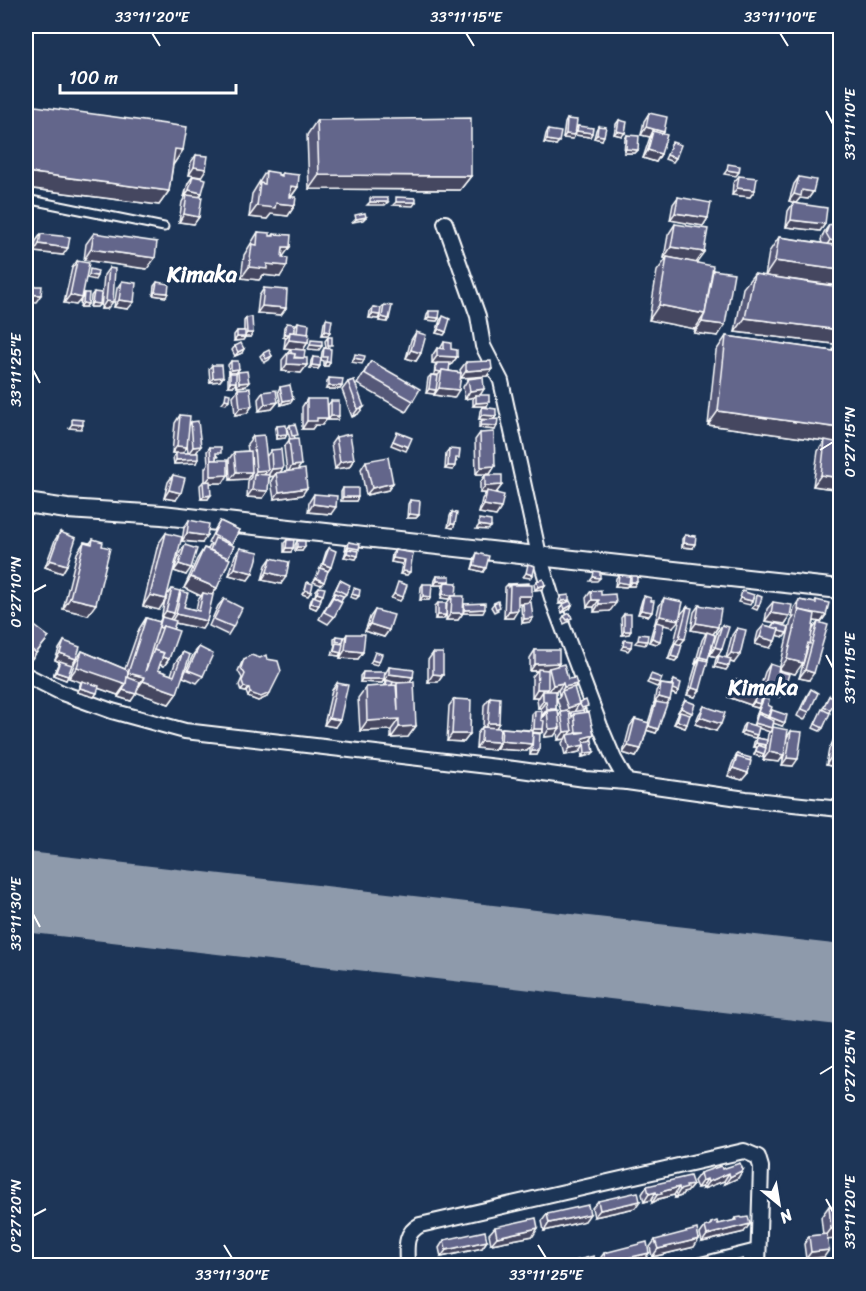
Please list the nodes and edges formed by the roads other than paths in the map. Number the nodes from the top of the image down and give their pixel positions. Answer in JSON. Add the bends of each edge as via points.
{"nodes":[{"id":1,"x":26,"y":199,"type":"edge"},
{"id":2,"x":445,"y":223,"type":"dead end"},
{"id":3,"x":164,"y":227,"type":"dead end"},
{"id":4,"x":26,"y":503,"type":"edge"},
{"id":5,"x":538,"y":555,"type":"junction"},
{"id":6,"x":840,"y":589,"type":"edge"},
{"id":7,"x":26,"y":675,"type":"edge"},
{"id":8,"x":627,"y":782,"type":"junction"},
{"id":9,"x":840,"y":808,"type":"edge"},
{"id":10,"x":758,"y":1258,"type":"edge"},
{"id":11,"x":407,"y":1266,"type":"edge"},
{"id":12,"x":697,"y":1266,"type":"edge"}],
"edges":[{"from":1,"to":3,"type":"lane"},
{"from":2,"to":5,"type":"street","via":[[478,316],[483,346],[501,381]]},
{"from":4,"to":5,"type":"main road"},
{"from":5,"to":6,"type":"main road"},
{"from":5,"to":8,"type":"street","via":[[600,726]]},
{"from":7,"to":8,"type":"street","via":[[62,693],[185,731]]},
{"from":8,"to":9,"type":"street","via":[[725,797]]},
{"from":10,"to":11,"type":"street","via":[[761,1167],[758,1157],[744,1151],[420,1226],[409,1235]]},
{"from":10,"to":12,"type":"street"}]}
